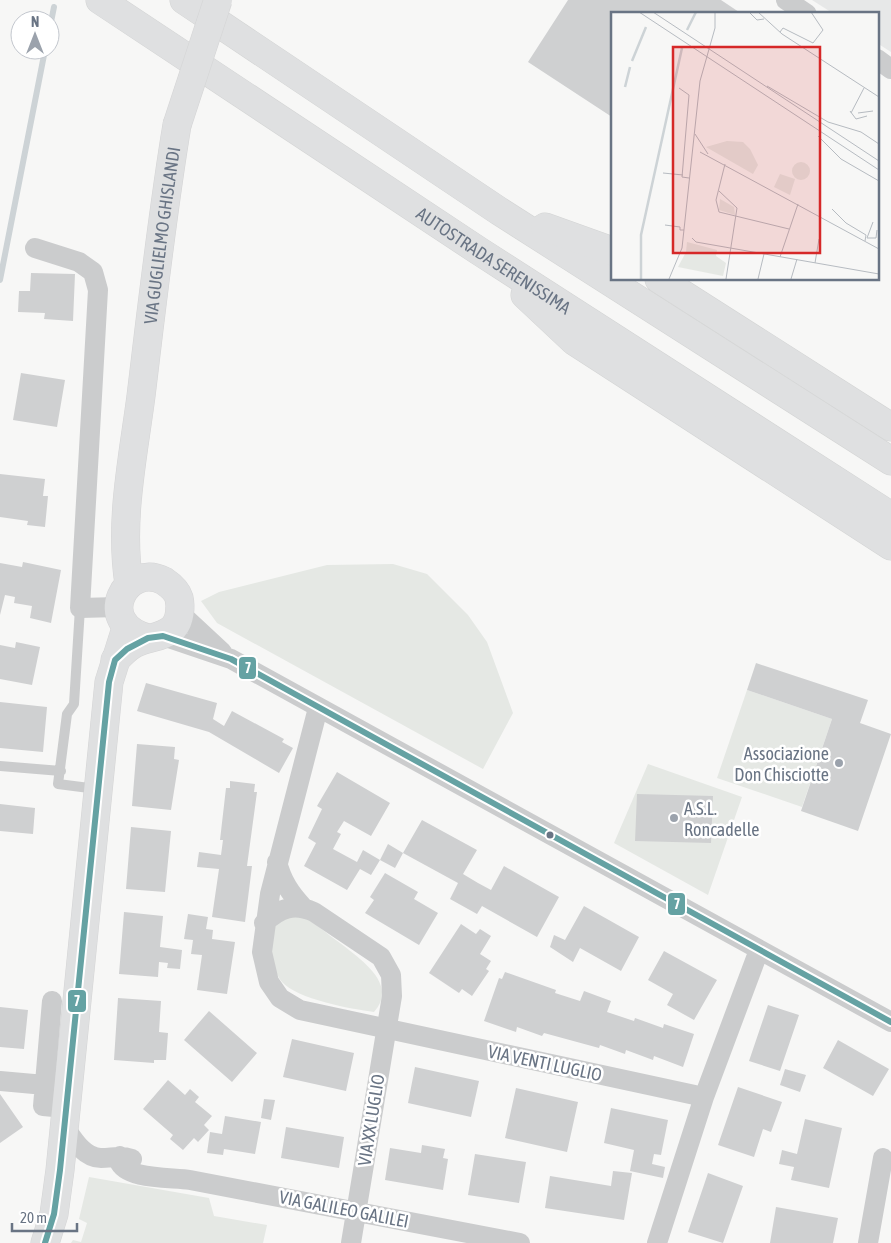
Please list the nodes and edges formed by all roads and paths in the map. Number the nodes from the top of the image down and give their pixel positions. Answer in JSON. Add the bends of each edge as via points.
{"nodes":[{"id":1,"x":100,"y":0,"type":"edge"},
{"id":2,"x":184,"y":0,"type":"edge"},
{"id":3,"x":218,"y":0,"type":"edge"},
{"id":4,"x":786,"y":0,"type":"edge"},
{"id":5,"x":804,"y":12,"type":"edge"},
{"id":6,"x":878,"y":60,"type":"edge"},
{"id":7,"x":891,"y":68,"type":"edge"},
{"id":8,"x":499,"y":211,"type":"junction"},
{"id":9,"x":36,"y":248,"type":"dead end"},
{"id":10,"x":479,"y":251,"type":"junction"},
{"id":11,"x":611,"y":251,"type":"edge"},
{"id":12,"x":661,"y":280,"type":"edge"},
{"id":13,"x":891,"y":428,"type":"edge"},
{"id":14,"x":891,"y":461,"type":"edge"},
{"id":15,"x":131,"y":477,"type":"junction"},
{"id":16,"x":891,"y":516,"type":"edge"},
{"id":17,"x":891,"y":546,"type":"edge"},
{"id":18,"x":156,"y":577,"type":"junction"},
{"id":19,"x":80,"y":608,"type":"junction"},
{"id":20,"x":180,"y":613,"type":"junction"},
{"id":21,"x":137,"y":619,"type":"junction"},
{"id":22,"x":231,"y":659,"type":"junction"},
{"id":23,"x":318,"y":708,"type":"junction"},
{"id":24,"x":0,"y":766,"type":"edge"},
{"id":25,"x":61,"y":771,"type":"junction"},
{"id":26,"x":99,"y":789,"type":"junction"},
{"id":27,"x":277,"y":862,"type":"junction"},
{"id":28,"x":303,"y":907,"type":"junction"},
{"id":29,"x":264,"y":923,"type":"junction"},
{"id":30,"x":759,"y":950,"type":"junction"},
{"id":31,"x":52,"y":1001,"type":"dead end"},
{"id":32,"x":891,"y":1022,"type":"edge"},
{"id":33,"x":386,"y":1029,"type":"junction"},
{"id":34,"x":0,"y":1081,"type":"edge"},
{"id":35,"x":45,"y":1085,"type":"junction"},
{"id":36,"x":704,"y":1097,"type":"junction"},
{"id":37,"x":65,"y":1117,"type":"junction"},
{"id":38,"x":883,"y":1158,"type":"dead end"},
{"id":39,"x":357,"y":1210,"type":"junction"},
{"id":40,"x":45,"y":1243,"type":"edge"},
{"id":41,"x":352,"y":1243,"type":"edge"},
{"id":42,"x":520,"y":1243,"type":"edge"},
{"id":43,"x":657,"y":1243,"type":"edge"},
{"id":44,"x":868,"y":1243,"type":"edge"}],
"edges":[{"from":1,"to":10,"type":"main road","name":"AUTOSTRADA SERENISSIMA"},
{"from":2,"to":8,"type":"main road"},
{"from":3,"to":15,"type":"main road","name":"VIA GUGLIELMO GHISLANDI","bridge":true,"via":[[177,125]]},
{"from":4,"to":5,"type":"street"},
{"from":6,"to":7,"type":"street"},
{"from":8,"to":11,"type":"main road"},
{"from":8,"to":14,"type":"main road"},
{"from":9,"to":19,"type":"street","via":[[79,262],[93,272],[98,290]]},
{"from":10,"to":16,"type":"main road","name":"AUTOSTRADA SERENISSIMA"},
{"from":10,"to":17,"type":"main road","via":[[574,341]]},
{"from":12,"to":13,"type":"main road"},
{"from":15,"to":18,"type":"main road","name":"VIA GUGLIELMO GHISLANDI","via":[[139,538]]},
{"from":15,"to":21,"type":"main road","name":"VIA GUGLIELMO GHISLANDI","via":[[125,539]]},
{"from":18,"to":20,"type":"main road","name":"VIA GUGLIELMO GHISLANDI","via":[[170,585],[179,597]]},
{"from":18,"to":21,"type":"main road","via":[[141,578]]},
{"from":19,"to":21,"type":"street"},
{"from":19,"to":25,"type":"lane","via":[[74,704],[66,714]]},
{"from":20,"to":21,"type":"main road","via":[[174,627]]},
{"from":20,"to":22,"type":"street"},
{"from":21,"to":22,"type":"street"},
{"from":21,"to":26,"type":"main road","via":[[127,648],[116,660],[109,682]]},
{"from":22,"to":23,"type":"street"},
{"from":23,"to":27,"type":"street"},
{"from":23,"to":30,"type":"street"},
{"from":24,"to":25,"type":"lane"},
{"from":25,"to":26,"type":"lane","via":[[58,784]]},
{"from":26,"to":37,"type":"main road"},
{"from":27,"to":28,"type":"street","name":"VIA XX LUGLIO","via":[[288,891]]},
{"from":27,"to":29,"type":"street"},
{"from":28,"to":29,"type":"street","via":[[288,907]]},
{"from":28,"to":33,"type":"street","name":"VIA XX LUGLIO","via":[[381,957],[391,975],[392,996]]},
{"from":29,"to":33,"type":"street","via":[[262,952],[269,982],[280,998],[300,1010]]},
{"from":30,"to":32,"type":"street"},
{"from":30,"to":36,"type":"street"},
{"from":31,"to":35,"type":"street"},
{"from":33,"to":36,"type":"street","name":"VIA VENTI LUGLIO"},
{"from":33,"to":39,"type":"street","name":"VIA XX LUGLIO"},
{"from":34,"to":35,"type":"street"},
{"from":35,"to":37,"type":"street","via":[[43,1106]]},
{"from":36,"to":43,"type":"street"},
{"from":37,"to":39,"type":"street","name":"VIA GALILEO GALILEI","via":[[73,1140],[90,1156],[120,1156],[120,1165],[129,1172]]},
{"from":37,"to":40,"type":"main road","via":[[54,1214]]},
{"from":38,"to":44,"type":"street"},
{"from":39,"to":41,"type":"street","name":"VIA XX LUGLIO"},
{"from":39,"to":42,"type":"street","name":"VIA GALILEO GALILEI"}]}
